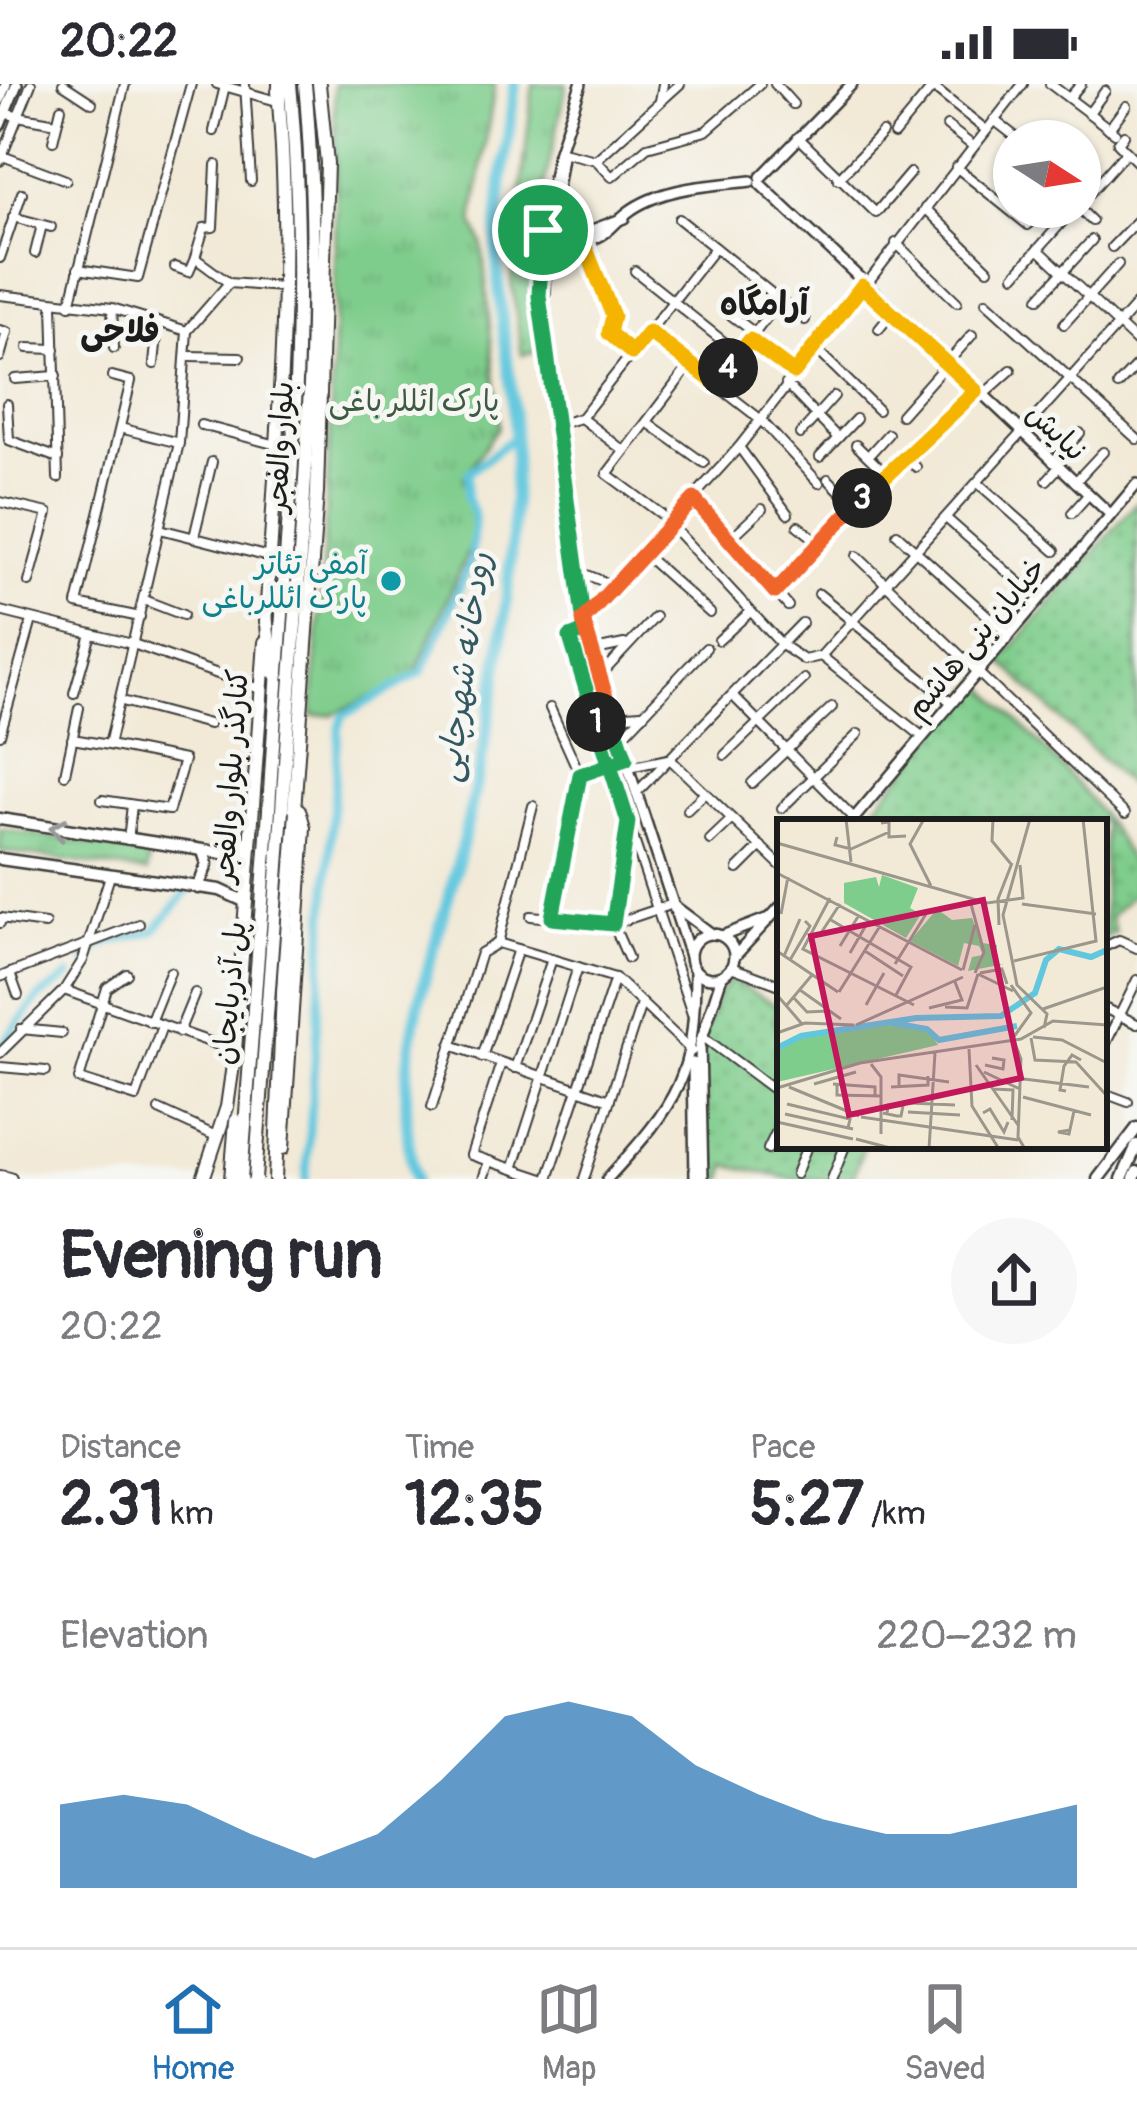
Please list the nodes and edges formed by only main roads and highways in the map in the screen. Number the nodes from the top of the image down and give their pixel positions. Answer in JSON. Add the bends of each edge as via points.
{"nodes":[{"id":1,"x":278,"y":84,"type":"edge"},
{"id":2,"x":290,"y":84,"type":"edge"},
{"id":3,"x":311,"y":84,"type":"edge"},
{"id":4,"x":266,"y":612,"type":"junction"},
{"id":5,"x":291,"y":668,"type":"junction"},
{"id":6,"x":274,"y":718,"type":"junction"},
{"id":7,"x":299,"y":759,"type":"junction"},
{"id":8,"x":296,"y":801,"type":"junction"},
{"id":9,"x":275,"y":811,"type":"junction"},
{"id":10,"x":0,"y":819,"type":"edge"},
{"id":11,"x":251,"y":839,"type":"junction"},
{"id":12,"x":203,"y":851,"type":"junction"},
{"id":13,"x":0,"y":859,"type":"edge"},
{"id":14,"x":198,"y":888,"type":"junction"},
{"id":15,"x":246,"y":902,"type":"junction"},
{"id":16,"x":250,"y":1037,"type":"junction"},
{"id":17,"x":235,"y":1051,"type":"junction"},
{"id":18,"x":279,"y":1057,"type":"junction"},
{"id":19,"x":276,"y":1098,"type":"junction"},
{"id":20,"x":227,"y":1107,"type":"junction"},
{"id":21,"x":1137,"y":1129,"type":"edge"},
{"id":22,"x":1137,"y":1145,"type":"edge"},
{"id":23,"x":0,"y":1177,"type":"edge"},
{"id":24,"x":203,"y":1178,"type":"edge"},
{"id":25,"x":10,"y":1179,"type":"edge"},
{"id":26,"x":231,"y":1179,"type":"edge"},
{"id":27,"x":242,"y":1179,"type":"edge"},
{"id":28,"x":255,"y":1179,"type":"edge"},
{"id":29,"x":278,"y":1179,"type":"edge"},
{"id":30,"x":1098,"y":1179,"type":"edge"},
{"id":31,"x":1122,"y":1179,"type":"edge"}],
"edges":[{"from":1,"to":4,"type":"main road","name":"کنارگذر بلوار والفجر","via":[[283,287]]},
{"from":2,"to":6,"type":"main road","name":"بلوار والفجر","via":[[298,221]]},
{"from":3,"to":5,"type":"main road","name":"بلوار والفجر","via":[[306,429]]},
{"from":3,"to":7,"type":"main road","via":[[327,164]]},
{"from":4,"to":6,"type":"main road"},
{"from":4,"to":11,"type":"main road","name":"کنارگذر بلوار والفجر"},
{"from":5,"to":7,"type":"main road"},
{"from":5,"to":9,"type":"main road","name":"بلوار والفجر"},
{"from":6,"to":9,"type":"main road","name":"بلوار والفجر"},
{"from":7,"to":8,"type":"main road"},
{"from":8,"to":18,"type":"main road"},
{"from":8,"to":29,"type":"main road","via":[[304,826]]},
{"from":9,"to":16,"type":"main road","name":"پل آذربایجان","bridge":true},
{"from":9,"to":28,"type":"main road","name":"پل آذربایجان","bridge":true},
{"from":12,"to":10,"type":"main road","one_way":true},
{"from":11,"to":12,"type":"main road","via":[[238,852]]},
{"from":11,"to":15,"type":"main road","name":"کنارگذر بلوار والفجر"},
{"from":12,"to":14,"type":"main road"},
{"from":13,"to":14,"type":"main road"},
{"from":14,"to":15,"type":"main road"},
{"from":15,"to":17,"type":"main road","name":"کنارگذر بلوار والفجر"},
{"from":16,"to":26,"type":"main road","bridge":true},
{"from":16,"to":27,"type":"main road","name":"پل آذربایجان","bridge":true},
{"from":17,"to":18,"type":"main road","via":[[254,1073],[270,1071]]},
{"from":17,"to":20,"type":"main road","name":"کنارگذر بلوار والفجر"},
{"from":18,"to":19,"type":"main road"},
{"from":19,"to":20,"type":"main road","via":[[253,1084]]},
{"from":19,"to":29,"type":"main road"},
{"from":20,"to":24,"type":"main road","name":"کنارگذر بلوار والفجر"},
{"from":21,"to":30,"type":"main road"},
{"from":22,"to":31,"type":"main road"},
{"from":23,"to":25,"type":"main road"},
{"from":24,"to":27,"type":"main road"}]}
